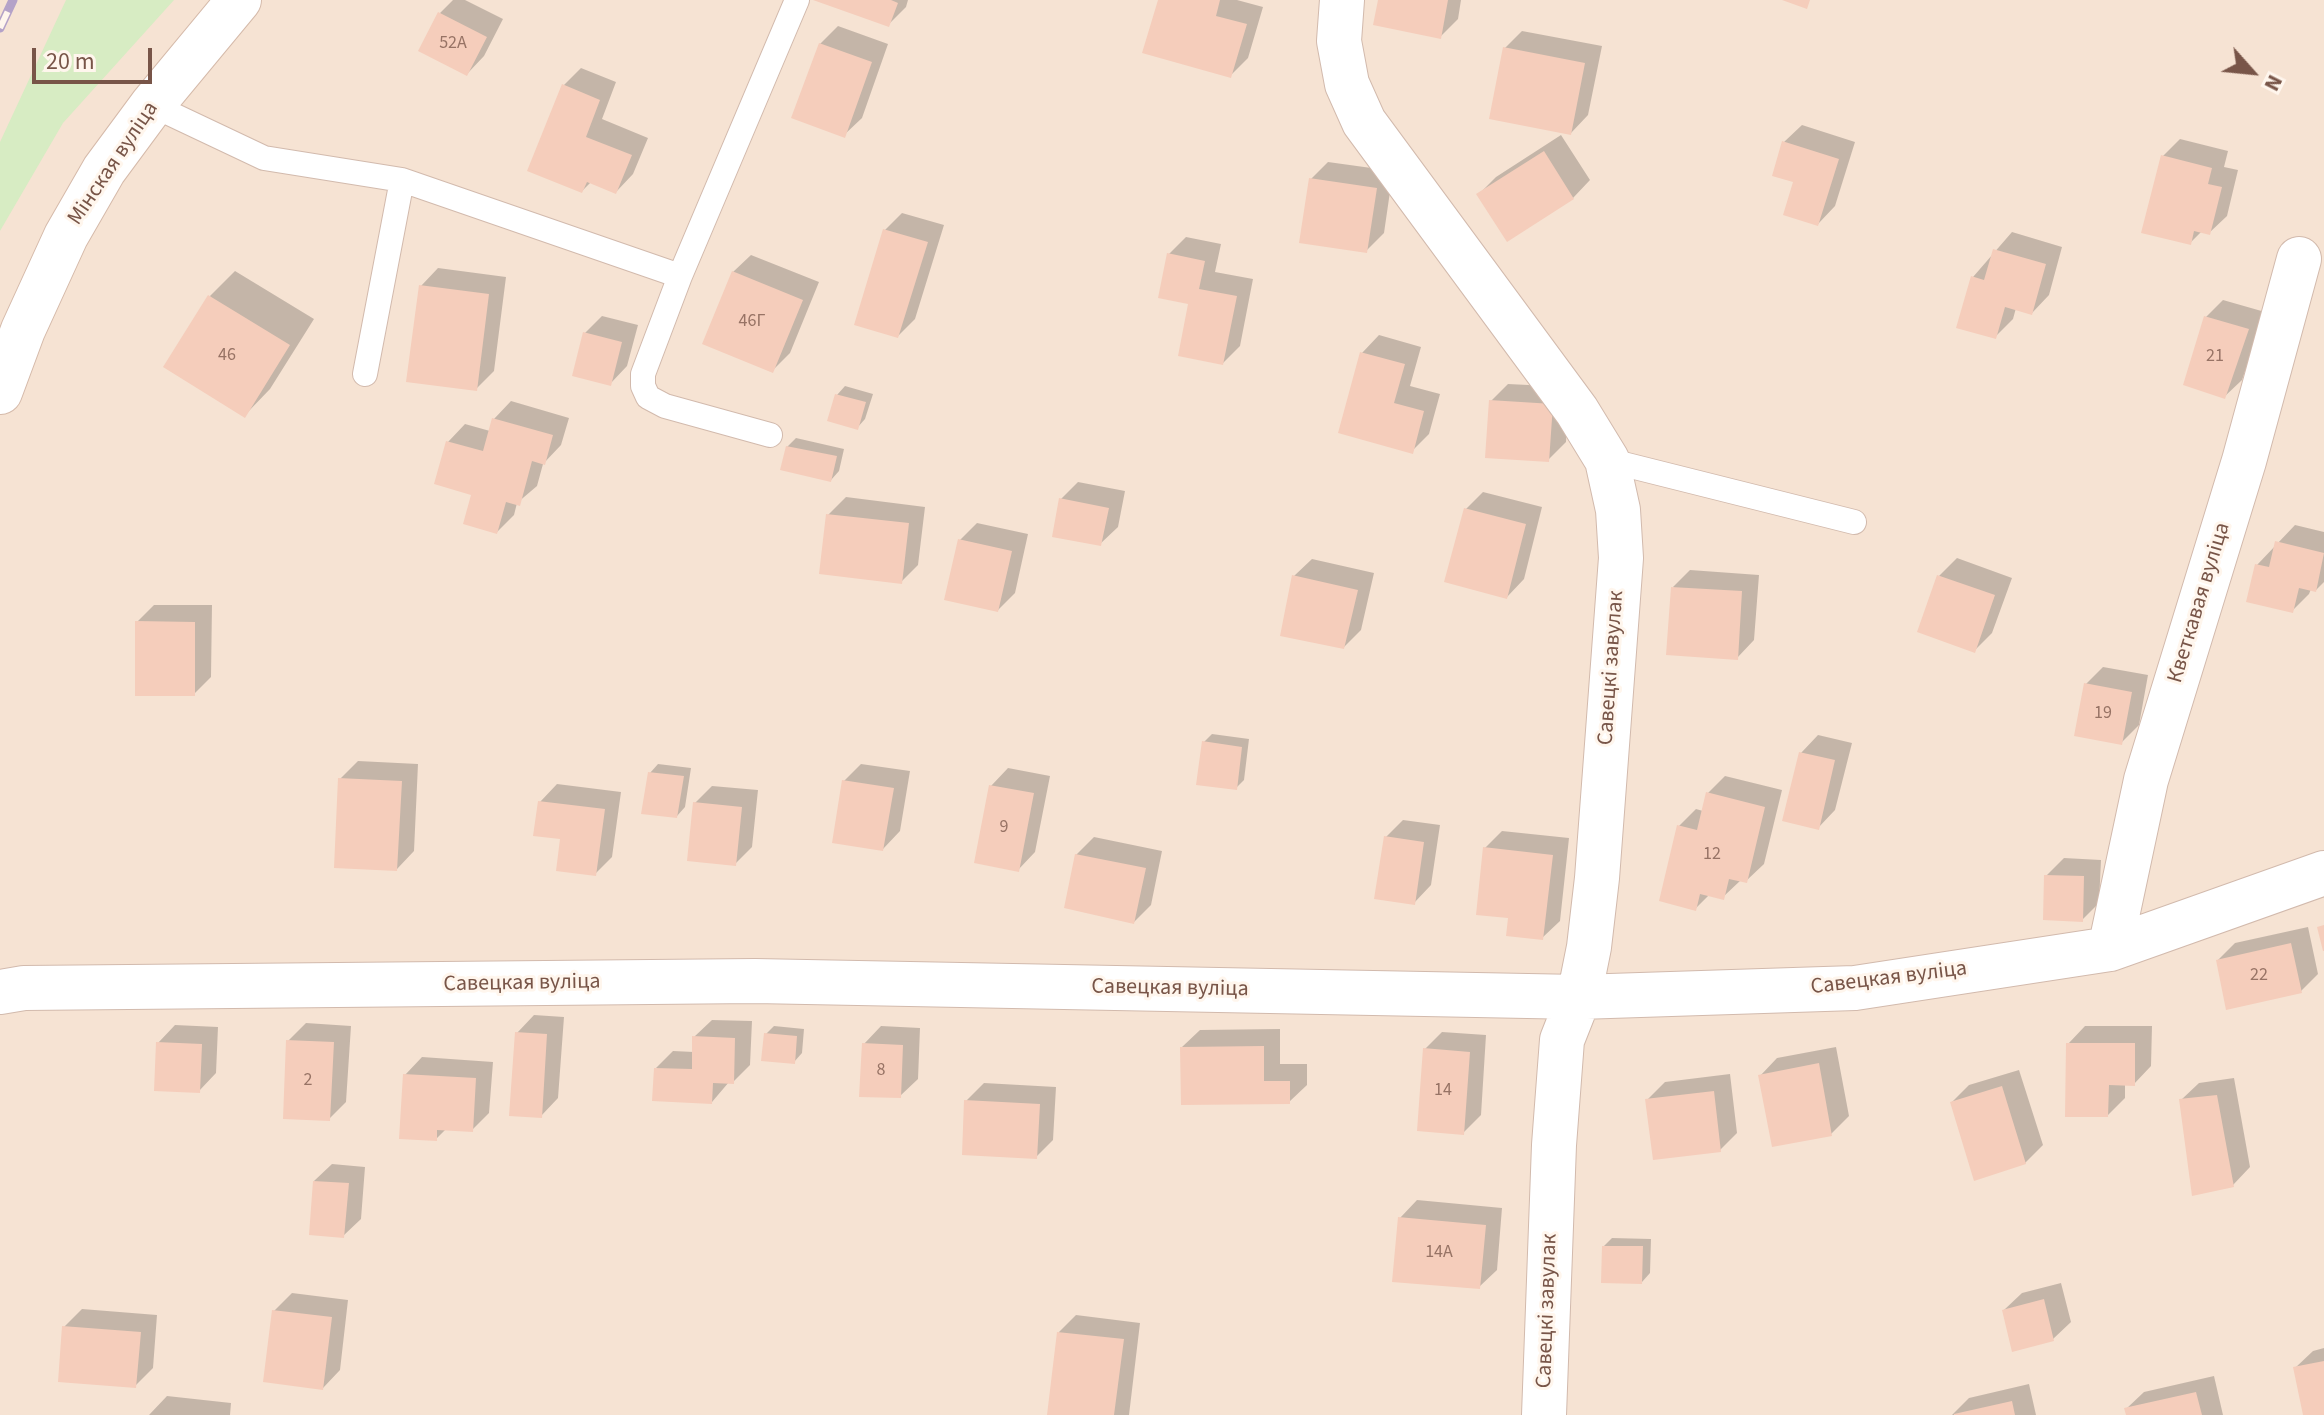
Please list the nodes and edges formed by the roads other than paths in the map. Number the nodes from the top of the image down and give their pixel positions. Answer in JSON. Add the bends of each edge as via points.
{"nodes":[{"id":1,"x":239,"y":0,"type":"edge"},
{"id":2,"x":797,"y":0,"type":"edge"},
{"id":3,"x":1342,"y":0,"type":"edge"},
{"id":4,"x":152,"y":105,"type":"junction"},
{"id":5,"x":402,"y":180,"type":"junction"},
{"id":6,"x":2299,"y":259,"type":"dead end"},
{"id":7,"x":680,"y":276,"type":"junction"},
{"id":8,"x":365,"y":374,"type":"dead end"},
{"id":9,"x":0,"y":392,"type":"edge"},
{"id":10,"x":770,"y":435,"type":"dead end"},
{"id":11,"x":1607,"y":460,"type":"junction"},
{"id":12,"x":1854,"y":522,"type":"dead end"},
{"id":13,"x":2324,"y":873,"type":"edge"},
{"id":14,"x":2110,"y":949,"type":"junction"},
{"id":15,"x":0,"y":992,"type":"edge"},
{"id":16,"x":1579,"y":997,"type":"junction"},
{"id":17,"x":1544,"y":1415,"type":"edge"}],
"edges":[{"from":1,"to":4,"type":"street","name":"Мінская вуліца"},
{"from":2,"to":7,"type":"lane"},
{"from":3,"to":11,"type":"street","name":"Савецкі завулак","via":[[1339,41],[1347,84],[1364,122],[1577,411]]},
{"from":4,"to":5,"type":"lane","via":[[264,158]]},
{"from":4,"to":9,"type":"street","name":"Мінская вуліца","via":[[104,170],[66,236]]},
{"from":5,"to":7,"type":"lane"},
{"from":5,"to":8,"type":"lane"},
{"from":6,"to":14,"type":"street","name":"Кветкавая вуліца","via":[[2244,461],[2146,780]]},
{"from":7,"to":10,"type":"lane","via":[[643,374],[648,397]]},
{"from":11,"to":12,"type":"lane"},
{"from":11,"to":16,"type":"street","name":"Савецкі завулак","via":[[1621,558],[1597,878]]},
{"from":13,"to":14,"type":"street","name":"Савецкая вуліца"},
{"from":14,"to":16,"type":"street","name":"Савецкая вуліца","via":[[1855,988]]},
{"from":15,"to":16,"type":"street","name":"Савецкая вуліца","via":[[755,981]]},
{"from":16,"to":17,"type":"street","name":"Савецкі завулак","via":[[1562,1040]]}]}
